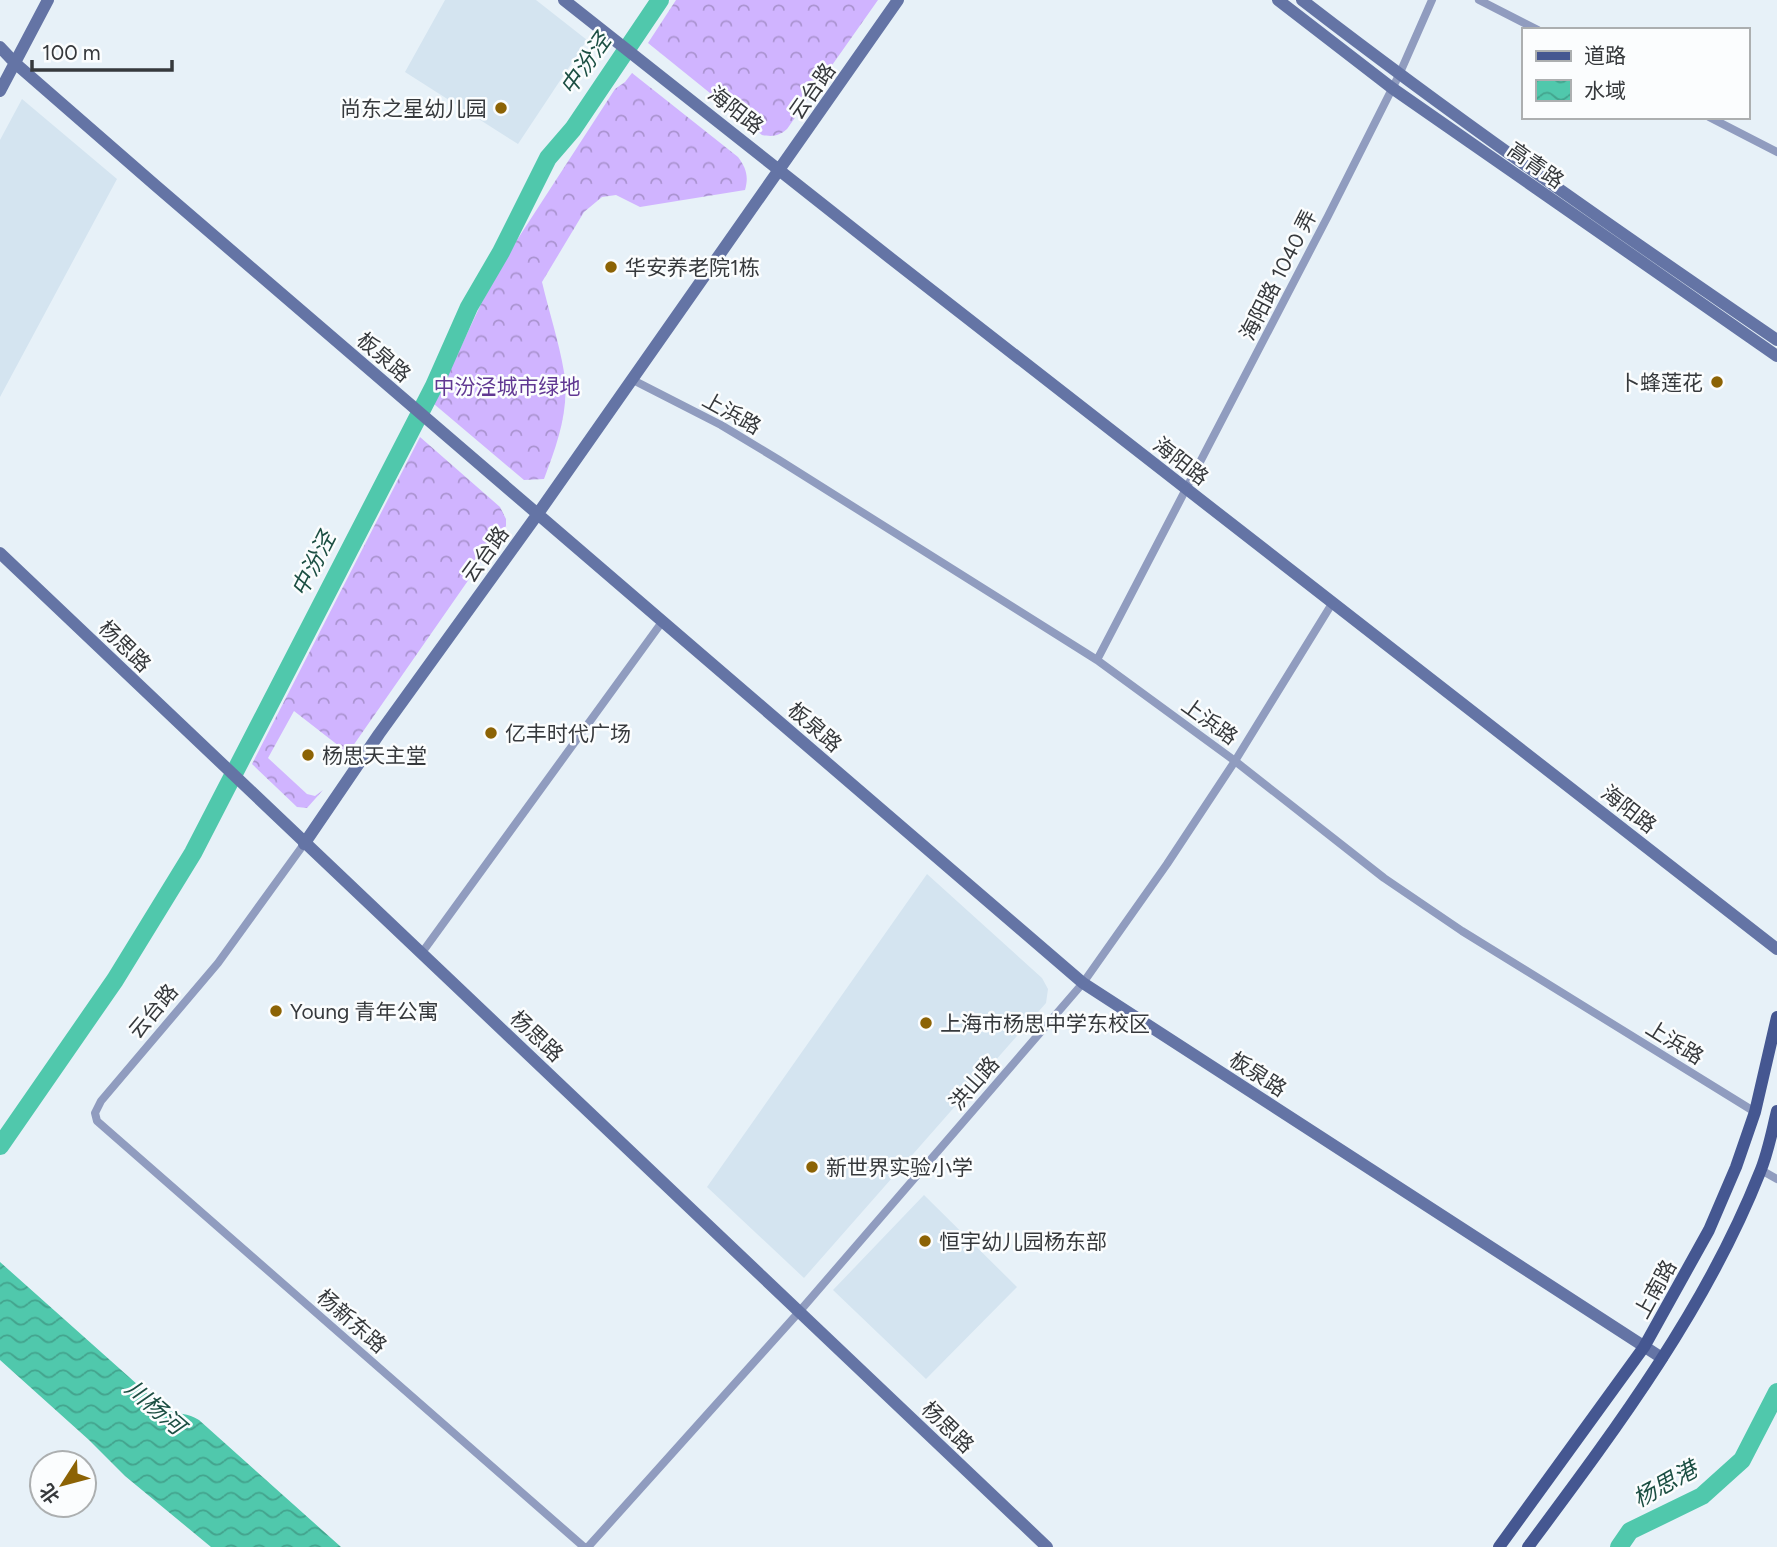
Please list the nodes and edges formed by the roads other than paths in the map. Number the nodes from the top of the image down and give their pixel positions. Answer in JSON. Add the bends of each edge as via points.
{"nodes":[{"id":1,"x":48,"y":0,"type":"edge"},
{"id":2,"x":564,"y":0,"type":"edge"},
{"id":3,"x":898,"y":0,"type":"edge"},
{"id":4,"x":1278,"y":0,"type":"edge"},
{"id":5,"x":1301,"y":0,"type":"edge"},
{"id":6,"x":1432,"y":0,"type":"edge"},
{"id":7,"x":1479,"y":0,"type":"edge"},
{"id":8,"x":1534,"y":28,"type":"edge"},
{"id":9,"x":0,"y":47,"type":"edge"},
{"id":10,"x":15,"y":63,"type":"junction"},
{"id":11,"x":1399,"y":75,"type":"junction"},
{"id":12,"x":1392,"y":89,"type":"junction"},
{"id":13,"x":0,"y":91,"type":"edge"},
{"id":14,"x":1713,"y":119,"type":"edge"},
{"id":15,"x":1777,"y":152,"type":"edge"},
{"id":16,"x":780,"y":169,"type":"junction"},
{"id":17,"x":1777,"y":340,"type":"edge"},
{"id":18,"x":1777,"y":356,"type":"edge"},
{"id":19,"x":631,"y":379,"type":"junction"},
{"id":20,"x":1186,"y":489,"type":"junction"},
{"id":21,"x":537,"y":515,"type":"junction"},
{"id":22,"x":0,"y":553,"type":"edge"},
{"id":23,"x":1333,"y":602,"type":"junction"},
{"id":24,"x":662,"y":622,"type":"junction"},
{"id":25,"x":1097,"y":660,"type":"junction"},
{"id":26,"x":1235,"y":761,"type":"junction"},
{"id":27,"x":304,"y":844,"type":"junction"},
{"id":28,"x":1777,"y":950,"type":"edge"},
{"id":29,"x":421,"y":954,"type":"junction"},
{"id":30,"x":1083,"y":983,"type":"junction"},
{"id":31,"x":1777,"y":1017,"type":"edge"},
{"id":32,"x":1777,"y":1111,"type":"edge"},
{"id":33,"x":1755,"y":1112,"type":"junction"},
{"id":34,"x":97,"y":1121,"type":"joint"},
{"id":35,"x":1761,"y":1170,"type":"junction"},
{"id":36,"x":1777,"y":1179,"type":"edge"},
{"id":37,"x":799,"y":1312,"type":"junction"},
{"id":38,"x":1644,"y":1347,"type":"junction"},
{"id":39,"x":1662,"y":1358,"type":"junction"},
{"id":40,"x":586,"y":1547,"type":"edge"},
{"id":41,"x":1047,"y":1547,"type":"edge"},
{"id":42,"x":1499,"y":1547,"type":"edge"},
{"id":43,"x":1528,"y":1547,"type":"edge"}],
"edges":[{"from":1,"to":10,"type":"street"},
{"from":2,"to":16,"type":"street","name":"海阳路"},
{"from":3,"to":16,"type":"street","name":"云台路"},
{"from":4,"to":12,"type":"street","name":"高青路"},
{"from":5,"to":11,"type":"street","name":"高青路"},
{"from":6,"to":11,"type":"street"},
{"from":7,"to":8,"type":"street"},
{"from":9,"to":10,"type":"street","name":"板泉路"},
{"from":10,"to":13,"type":"street"},
{"from":10,"to":21,"type":"street","name":"板泉路"},
{"from":11,"to":12,"type":"street","name":"海阳路 1040 弄"},
{"from":11,"to":17,"type":"street","name":"高青路"},
{"from":12,"to":18,"type":"street","name":"高青路"},
{"from":12,"to":20,"type":"street","name":"海阳路 1040 弄"},
{"from":14,"to":15,"type":"street"},
{"from":16,"to":19,"type":"street","name":"云台路"},
{"from":16,"to":20,"type":"street","name":"海阳路"},
{"from":19,"to":21,"type":"street","name":"云台路"},
{"from":19,"to":25,"type":"street","name":"上浜路","via":[[721,425]]},
{"from":20,"to":23,"type":"street","name":"海阳路"},
{"from":20,"to":25,"type":"street","name":"海阳路 1040 弄"},
{"from":21,"to":24,"type":"street","name":"板泉路"},
{"from":21,"to":27,"type":"street","name":"云台路"},
{"from":22,"to":27,"type":"street","name":"杨思路"},
{"from":23,"to":26,"type":"street","name":"洪山路"},
{"from":23,"to":28,"type":"street","name":"海阳路"},
{"from":24,"to":29,"type":"street"},
{"from":24,"to":30,"type":"street","name":"板泉路"},
{"from":25,"to":26,"type":"street","name":"上浜路"},
{"from":26,"to":30,"type":"street","name":"洪山路"},
{"from":26,"to":33,"type":"street","name":"上浜路","via":[[1406,893]]},
{"from":27,"to":29,"type":"street","name":"杨思路"},
{"from":27,"to":34,"type":"street","name":"云台路","via":[[219,963],[101,1101],[95,1113]]},
{"from":29,"to":37,"type":"street","name":"杨思路"},
{"from":30,"to":37,"type":"street","name":"洪山路"},
{"from":30,"to":38,"type":"street","name":"板泉路"},
{"from":31,"to":33,"type":"main road","name":"上南路"},
{"from":32,"to":35,"type":"main road","name":"上南路"},
{"from":33,"to":38,"type":"main road","name":"上南路","via":[[1709,1230]]},
{"from":34,"to":40,"type":"street","name":"杨新东路"},
{"from":35,"to":36,"type":"street"},
{"from":35,"to":39,"type":"main road","name":"上南路","via":[[1719,1261]]},
{"from":37,"to":40,"type":"street","name":"洪山路"},
{"from":37,"to":41,"type":"street","name":"杨思路"},
{"from":38,"to":39,"type":"street","name":"板泉路"},
{"from":38,"to":42,"type":"main road","name":"上南路"},
{"from":39,"to":43,"type":"main road","name":"上南路"}]}
